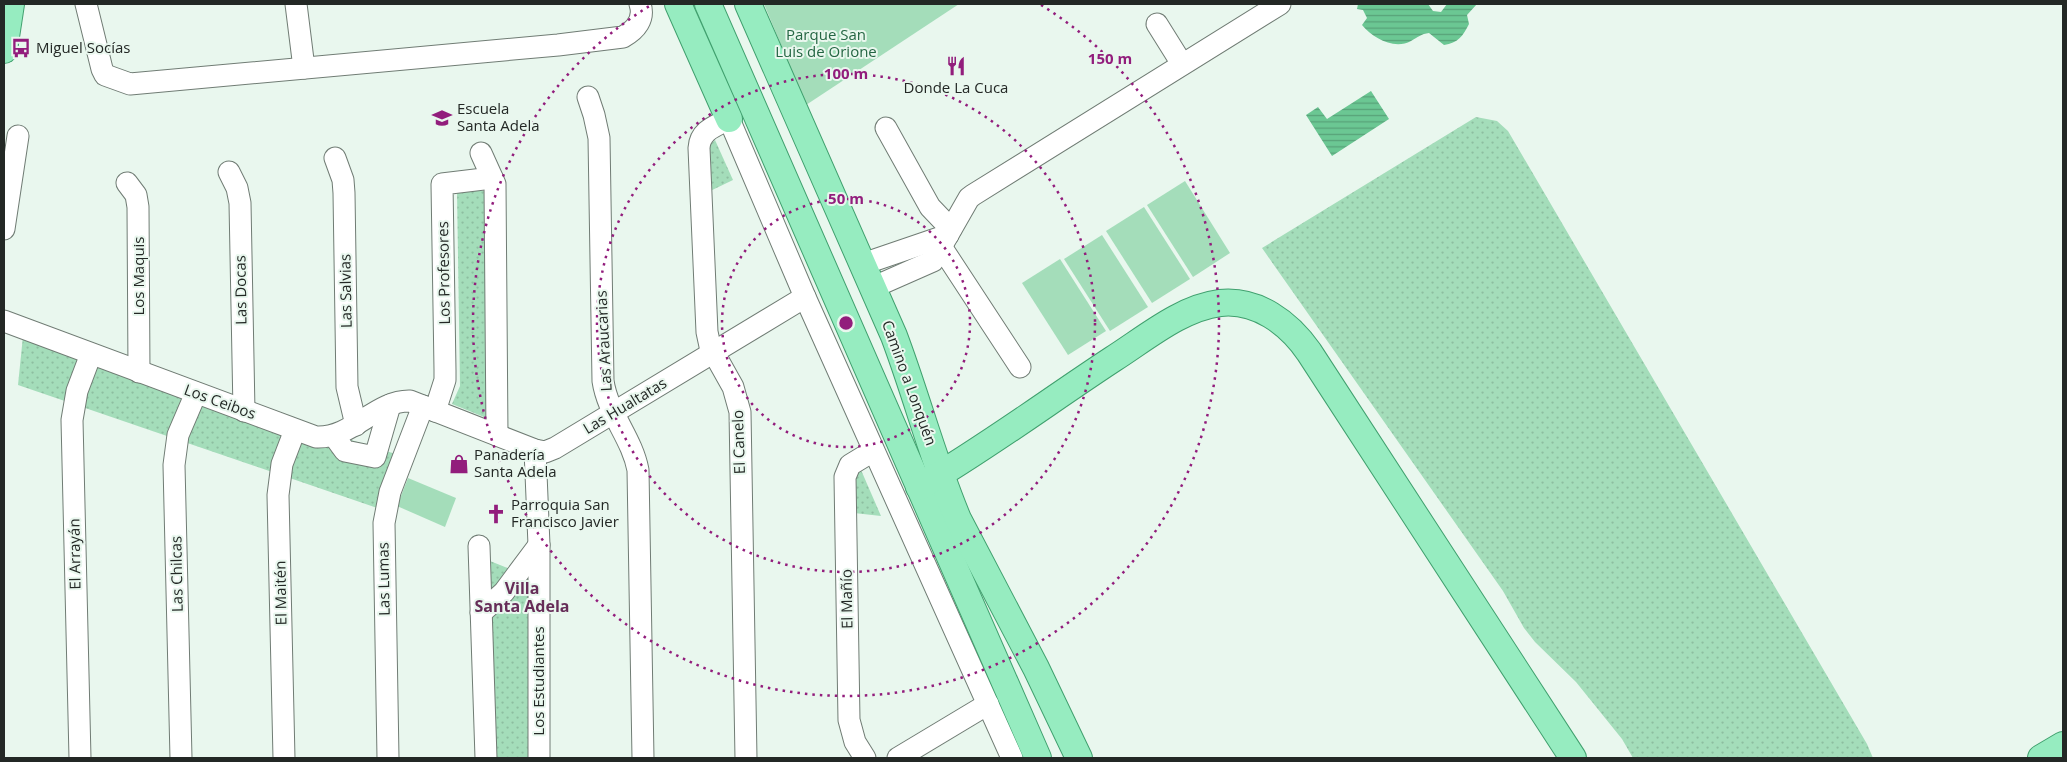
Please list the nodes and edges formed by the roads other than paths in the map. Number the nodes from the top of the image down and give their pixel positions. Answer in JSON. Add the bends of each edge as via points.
{"nodes":[{"id":1,"x":10,"y":4,"type":"edge"},
{"id":2,"x":86,"y":4,"type":"edge"},
{"id":3,"x":296,"y":4,"type":"edge"},
{"id":4,"x":640,"y":4,"type":"edge"},
{"id":5,"x":678,"y":4,"type":"edge"},
{"id":6,"x":708,"y":4,"type":"edge"},
{"id":7,"x":748,"y":4,"type":"edge"},
{"id":8,"x":1280,"y":4,"type":"edge"},
{"id":9,"x":1156,"y":24,"type":"dead end"},
{"id":10,"x":4,"y":50,"type":"edge"},
{"id":11,"x":1182,"y":64,"type":"junction"},
{"id":12,"x":304,"y":68,"type":"junction"},
{"id":13,"x":588,"y":97,"type":"dead end"},
{"id":14,"x":729,"y":119,"type":"junction"},
{"id":15,"x":886,"y":128,"type":"dead end"},
{"id":16,"x":18,"y":136,"type":"dead end"},
{"id":17,"x":481,"y":152,"type":"dead end"},
{"id":18,"x":335,"y":158,"type":"dead end"},
{"id":19,"x":229,"y":172,"type":"dead end"},
{"id":20,"x":492,"y":178,"type":"junction"},
{"id":21,"x":127,"y":183,"type":"dead end"},
{"id":22,"x":4,"y":229,"type":"edge"},
{"id":23,"x":947,"y":237,"type":"junction"},
{"id":24,"x":863,"y":264,"type":"junction"},
{"id":25,"x":874,"y":288,"type":"junction"},
{"id":26,"x":805,"y":297,"type":"junction"},
{"id":27,"x":4,"y":321,"type":"edge"},
{"id":28,"x":27,"y":330,"type":"junction"},
{"id":29,"x":4,"y":339,"type":"edge"},
{"id":30,"x":714,"y":352,"type":"junction"},
{"id":31,"x":91,"y":354,"type":"junction"},
{"id":32,"x":1020,"y":367,"type":"dead end"},
{"id":33,"x":139,"y":372,"type":"junction"},
{"id":34,"x":196,"y":393,"type":"junction"},
{"id":35,"x":390,"y":405,"type":"junction"},
{"id":36,"x":429,"y":408,"type":"junction"},
{"id":37,"x":244,"y":411,"type":"junction"},
{"id":38,"x":614,"y":413,"type":"junction"},
{"id":39,"x":356,"y":425,"type":"junction"},
{"id":40,"x":295,"y":430,"type":"junction"},
{"id":41,"x":497,"y":435,"type":"junction"},
{"id":42,"x":334,"y":436,"type":"junction"},
{"id":43,"x":535,"y":450,"type":"junction"},
{"id":44,"x":873,"y":451,"type":"junction"},
{"id":45,"x":930,"y":480,"type":"junction"},
{"id":46,"x":538,"y":545,"type":"junction"},
{"id":47,"x":479,"y":546,"type":"dead end"},
{"id":48,"x":481,"y":613,"type":"junction"},
{"id":49,"x":988,"y":704,"type":"junction"},
{"id":50,"x":2063,"y":745,"type":"edge"},
{"id":51,"x":901,"y":757,"type":"edge"},
{"id":52,"x":80,"y":758,"type":"edge"},
{"id":53,"x":180,"y":758,"type":"edge"},
{"id":54,"x":284,"y":758,"type":"edge"},
{"id":55,"x":388,"y":758,"type":"edge"},
{"id":56,"x":486,"y":758,"type":"edge"},
{"id":57,"x":539,"y":758,"type":"edge"},
{"id":58,"x":643,"y":758,"type":"edge"},
{"id":59,"x":746,"y":758,"type":"edge"},
{"id":60,"x":865,"y":758,"type":"edge"},
{"id":61,"x":1012,"y":758,"type":"edge"},
{"id":62,"x":1038,"y":758,"type":"edge"},
{"id":63,"x":1079,"y":758,"type":"edge"},
{"id":64,"x":1573,"y":758,"type":"edge"},
{"id":65,"x":2041,"y":758,"type":"edge"}],
"edges":[{"from":1,"to":10,"type":"main road"},
{"from":2,"to":12,"type":"street","via":[[102,69],[112,79],[130,84]]},
{"from":3,"to":12,"type":"street"},
{"from":4,"to":12,"type":"street","via":[[642,13],[638,25],[623,37]]},
{"from":5,"to":14,"type":"main road"},
{"from":6,"to":45,"type":"main road","name":"Camino a Lonquén"},
{"from":7,"to":24,"type":"main road","name":"Camino a Lonquén"},
{"from":8,"to":11,"type":"street"},
{"from":9,"to":11,"type":"street"},
{"from":11,"to":23,"type":"street","via":[[973,195]]},
{"from":13,"to":38,"type":"street","name":"Las Araucarias","via":[[599,138],[602,381]]},
{"from":14,"to":26,"type":"street"},
{"from":14,"to":30,"type":"street","name":"El Canelo","via":[[707,130],[700,142],[706,326]]},
{"from":15,"to":23,"type":"street"},
{"from":16,"to":22,"type":"street"},
{"from":17,"to":20,"type":"street"},
{"from":18,"to":39,"type":"street","name":"Las Salvias","via":[[344,193],[347,386]]},
{"from":19,"to":37,"type":"street","name":"Las Docas","via":[[240,203]]},
{"from":20,"to":36,"type":"street","name":"Los Profesores","via":[[442,184],[445,380]]},
{"from":20,"to":41,"type":"street","via":[[495,184]]},
{"from":21,"to":33,"type":"street","name":"Los Maquis","via":[[136,195],[138,207]]},
{"from":23,"to":24,"type":"street"},
{"from":23,"to":25,"type":"street","via":[[933,261]]},
{"from":23,"to":32,"type":"street"},
{"from":24,"to":25,"type":"main road","name":"Camino a Lonquén"},
{"from":25,"to":45,"type":"main road","name":"Camino a Lonquén","via":[[912,386]]},
{"from":26,"to":30,"type":"street","name":"Las Hualtatas"},
{"from":26,"to":44,"type":"street"},
{"from":27,"to":28,"type":"street","name":"Los Ceibos"},
{"from":28,"to":29,"type":"street","via":[[12,333]]},
{"from":28,"to":31,"type":"street","name":"Los Ceibos"},
{"from":30,"to":38,"type":"street","name":"Las Hualtatas"},
{"from":30,"to":59,"type":"street","name":"El Canelo","via":[[733,387],[740,412]]},
{"from":31,"to":33,"type":"street","name":"Los Ceibos"},
{"from":31,"to":52,"type":"street","name":"El Arrayán","via":[[77,391],[72,420]]},
{"from":33,"to":34,"type":"street","name":"Los Ceibos"},
{"from":34,"to":37,"type":"street","name":"Los Ceibos"},
{"from":34,"to":53,"type":"street","name":"Las Chilcas","via":[[178,435],[174,465]]},
{"from":35,"to":36,"type":"street","name":"Los Ceibos","via":[[403,401]]},
{"from":35,"to":39,"type":"street","name":"Los Ceibos"},
{"from":35,"to":42,"type":"street","via":[[375,457],[345,452]]},
{"from":36,"to":41,"type":"street"},
{"from":36,"to":55,"type":"street","name":"Las Lumas","via":[[390,492],[384,522]]},
{"from":37,"to":40,"type":"street","name":"Los Ceibos"},
{"from":38,"to":43,"type":"street","name":"Las Hualtatas","via":[[550,451]]},
{"from":38,"to":58,"type":"street","name":"Las Araucarias","via":[[631,443],[638,470]]},
{"from":39,"to":42,"type":"street","name":"Los Ceibos"},
{"from":40,"to":42,"type":"street","name":"Los Ceibos","via":[[316,437]]},
{"from":40,"to":54,"type":"street","name":"El Maitén","via":[[282,464],[278,495]]},
{"from":41,"to":43,"type":"street"},
{"from":43,"to":46,"type":"street","name":"Los Estudiantes"},
{"from":44,"to":49,"type":"street"},
{"from":44,"to":60,"type":"street","name":"El Mañío","via":[[853,462],[844,477],[849,720],[851,733]]},
{"from":45,"to":62,"type":"main road","name":"Camino a Lonquén"},
{"from":45,"to":63,"type":"main road","name":"Camino a Lonquén","via":[[958,519]]},
{"from":45,"to":64,"type":"main road","via":[[1184,315],[1222,303],[1258,309],[1281,321],[1305,346]]},
{"from":46,"to":48,"type":"street","via":[[504,592]]},
{"from":46,"to":57,"type":"street","name":"Los Estudiantes"},
{"from":47,"to":48,"type":"street"},
{"from":48,"to":56,"type":"street"},
{"from":49,"to":51,"type":"street"},
{"from":49,"to":61,"type":"street"},
{"from":50,"to":65,"type":"main road"}]}
